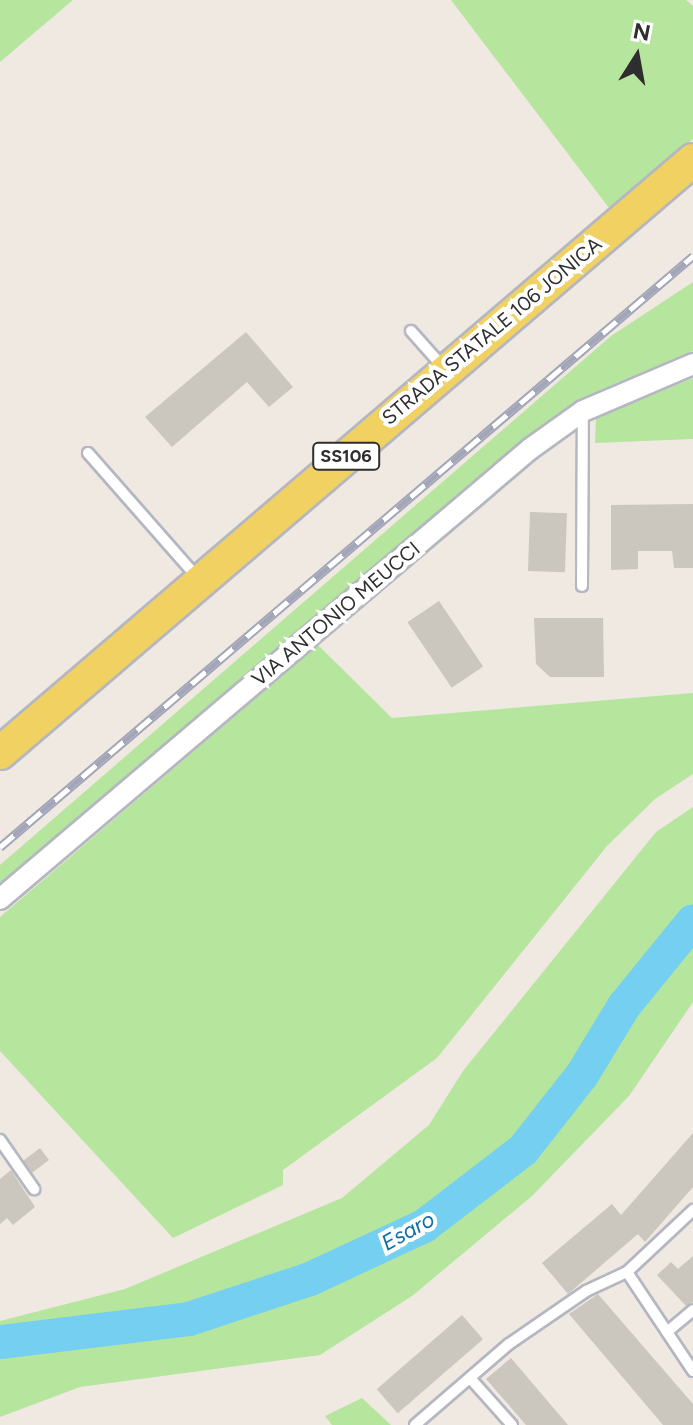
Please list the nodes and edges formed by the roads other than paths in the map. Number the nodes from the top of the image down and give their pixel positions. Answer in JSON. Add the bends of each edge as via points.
{"nodes":[{"id":1,"x":693,"y":160,"type":"edge"},
{"id":2,"x":411,"y":331,"type":"dead end"},
{"id":3,"x":693,"y":364,"type":"edge"},
{"id":4,"x":446,"y":371,"type":"junction"},
{"id":5,"x":583,"y":411,"type":"junction"},
{"id":6,"x":88,"y":453,"type":"dead end"},
{"id":7,"x":200,"y":580,"type":"junction"},
{"id":8,"x":582,"y":586,"type":"dead end"},
{"id":9,"x":0,"y":753,"type":"edge"},
{"id":10,"x":0,"y":899,"type":"edge"},
{"id":11,"x":0,"y":1140,"type":"edge"},
{"id":12,"x":34,"y":1189,"type":"dead end"},
{"id":13,"x":693,"y":1210,"type":"edge"},
{"id":14,"x":627,"y":1272,"type":"junction"},
{"id":15,"x":693,"y":1310,"type":"edge"},
{"id":16,"x":667,"y":1332,"type":"junction"},
{"id":17,"x":693,"y":1371,"type":"edge"},
{"id":18,"x":470,"y":1378,"type":"junction"},
{"id":19,"x":415,"y":1425,"type":"edge"},
{"id":20,"x":512,"y":1425,"type":"edge"}],
"edges":[{"from":1,"to":4,"type":"main road","name":"STRADA STATALE 106 JONICA","number":"SS106"},
{"from":2,"to":4,"type":"lane"},
{"from":3,"to":5,"type":"street","name":"VIA ANTONIO MEUCCI"},
{"from":4,"to":7,"type":"main road","name":"STRADA STATALE 106 JONICA","number":"SS106"},
{"from":5,"to":8,"type":"lane"},
{"from":5,"to":10,"type":"street","name":"VIA ANTONIO MEUCCI"},
{"from":6,"to":7,"type":"lane"},
{"from":7,"to":9,"type":"main road","name":"STRADA STATALE 106 JONICA","number":"SS106"},
{"from":11,"to":12,"type":"lane"},
{"from":13,"to":14,"type":"lane"},
{"from":14,"to":16,"type":"lane"},
{"from":14,"to":18,"type":"lane","via":[[586,1291]]},
{"from":15,"to":16,"type":"lane"},
{"from":16,"to":17,"type":"lane"},
{"from":18,"to":19,"type":"lane"},
{"from":18,"to":20,"type":"lane"}]}
